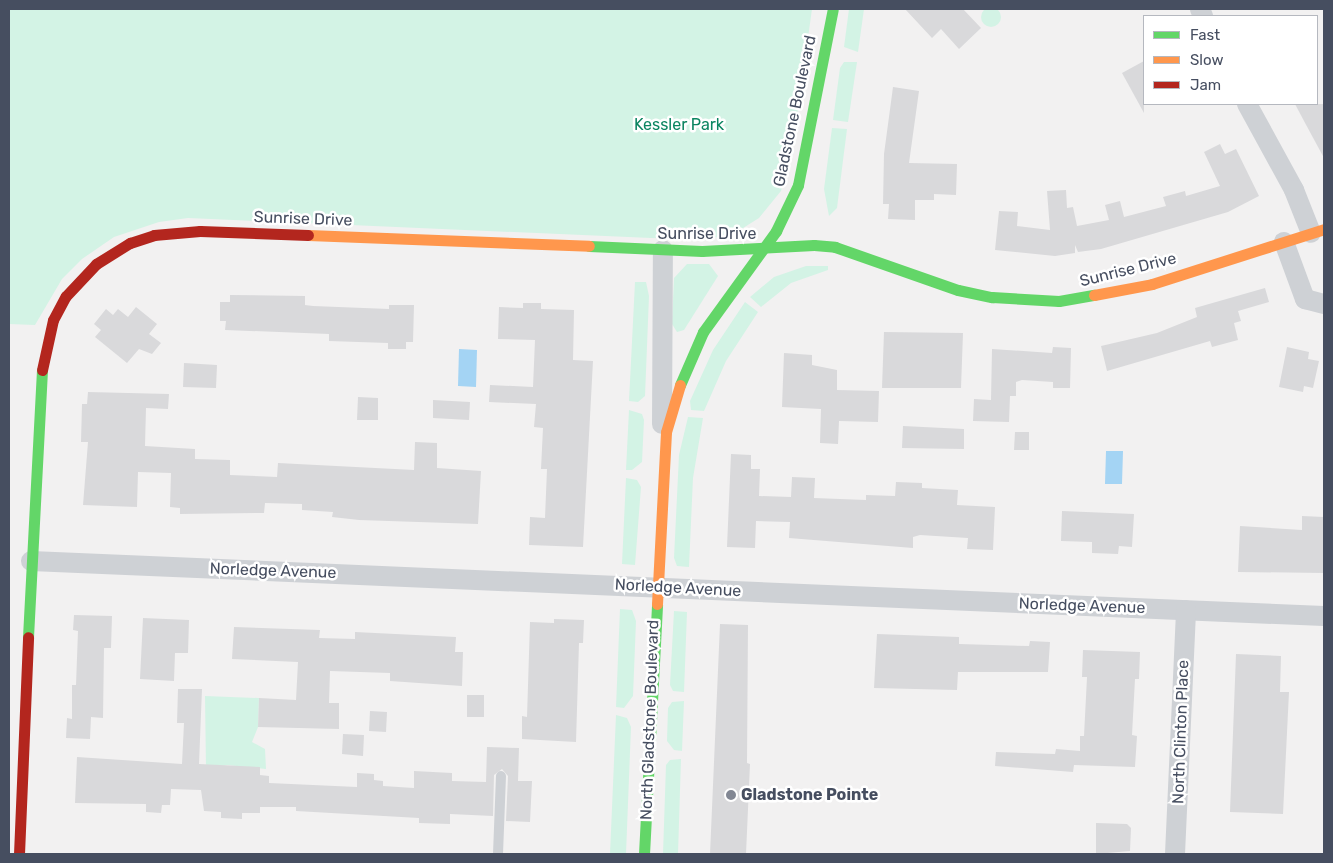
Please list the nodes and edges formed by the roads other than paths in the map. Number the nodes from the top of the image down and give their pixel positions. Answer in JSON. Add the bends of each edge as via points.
{"nodes":[{"id":1,"x":834,"y":9,"type":"edge"},
{"id":2,"x":1248,"y":105,"type":"edge"},
{"id":3,"x":1318,"y":231,"type":"edge"},
{"id":4,"x":1284,"y":242,"type":"junction"},
{"id":5,"x":663,"y":250,"type":"junction"},
{"id":6,"x":762,"y":250,"type":"junction"},
{"id":7,"x":731,"y":292,"type":"joint"},
{"id":8,"x":1324,"y":304,"type":"edge"},
{"id":9,"x":662,"y":466,"type":"junction"},
{"id":10,"x":31,"y":561,"type":"junction"},
{"id":11,"x":656,"y":587,"type":"junction"},
{"id":12,"x":1186,"y":610,"type":"junction"},
{"id":13,"x":1324,"y":616,"type":"edge"},
{"id":14,"x":501,"y":776,"type":"dead end"},
{"id":15,"x":19,"y":854,"type":"edge"},
{"id":16,"x":498,"y":854,"type":"edge"},
{"id":17,"x":644,"y":854,"type":"edge"},
{"id":18,"x":1175,"y":854,"type":"edge"}],
"edges":[{"from":1,"to":6,"type":"street","name":"Gladstone Boulevard","via":[[798,185],[788,211]]},
{"from":2,"to":3,"type":"street"},
{"from":3,"to":4,"type":"street","name":"Sunrise Drive"},
{"from":4,"to":6,"type":"street","name":"Sunrise Drive","via":[[1143,286],[1059,301],[1029,301],[958,290],[835,247]]},
{"from":4,"to":8,"type":"street","via":[[1305,299]]},
{"from":5,"to":6,"type":"street","name":"Sunrise Drive"},
{"from":5,"to":9,"type":"street","name":"North Gladstone Boulevard"},
{"from":5,"to":10,"type":"street","name":"Sunrise Drive","via":[[178,232],[130,243],[84,276],[53,320],[44,352]]},
{"from":6,"to":7,"type":"street","name":"Gladstone Boulevard"},
{"from":7,"to":9,"type":"street","name":"North Gladstone Boulevard","via":[[686,365],[674,400]]},
{"from":9,"to":11,"type":"street","name":"North Gladstone Boulevard"},
{"from":10,"to":11,"type":"street","name":"Norledge Avenue"},
{"from":10,"to":15,"type":"street","name":"Sunrise Drive"},
{"from":11,"to":12,"type":"street","name":"Norledge Avenue"},
{"from":11,"to":17,"type":"street","name":"North Gladstone Boulevard"},
{"from":12,"to":13,"type":"street","name":"Norledge Avenue"},
{"from":12,"to":18,"type":"street","name":"North Clinton Place"},
{"from":14,"to":16,"type":"lane"}]}
